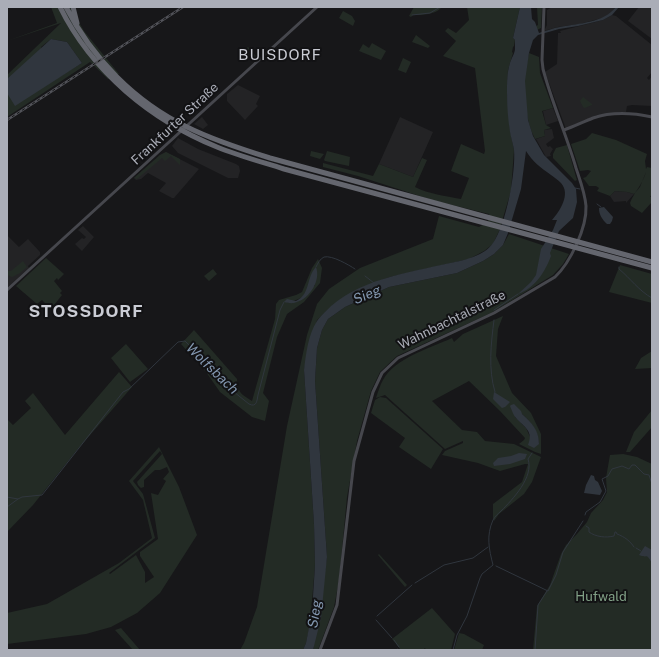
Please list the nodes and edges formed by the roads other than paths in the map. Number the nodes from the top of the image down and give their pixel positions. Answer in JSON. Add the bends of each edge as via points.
{"nodes":[{"id":1,"x":59,"y":7,"type":"edge"},
{"id":2,"x":66,"y":7,"type":"edge"},
{"id":3,"x":317,"y":7,"type":"edge"},
{"id":4,"x":544,"y":7,"type":"edge"},
{"id":5,"x":71,"y":15,"type":"edge"},
{"id":6,"x":98,"y":60,"type":"junction"},
{"id":7,"x":652,"y":117,"type":"edge"},
{"id":8,"x":187,"y":130,"type":"junction"},
{"id":9,"x":564,"y":130,"type":"junction"},
{"id":10,"x":652,"y":262,"type":"edge"},
{"id":11,"x":652,"y":268,"type":"edge"},
{"id":12,"x":7,"y":290,"type":"edge"},
{"id":13,"x":320,"y":650,"type":"edge"}],
"edges":[{"from":1,"to":5,"type":"highway"},
{"from":2,"to":5,"type":"highway"},
{"from":3,"to":12,"type":"main road","name":"Frankfurter Straße"},
{"from":4,"to":9,"type":"main road","name":"Wahnbachtalstraße","via":[[543,69]]},
{"from":5,"to":6,"type":"highway"},
{"from":5,"to":6,"type":"highway"},
{"from":6,"to":8,"type":"highway","via":[[134,99],[156,115]]},
{"from":7,"to":9,"type":"main road","via":[[630,114],[605,115]]},
{"from":8,"to":10,"type":"highway","via":[[320,172]]},
{"from":8,"to":11,"type":"highway","via":[[227,151]]},
{"from":9,"to":13,"type":"main road","name":"Wahnbachtalstraße","via":[[586,207],[584,223],[565,266],[555,277],[494,313],[398,358],[382,373],[377,383],[354,461],[337,605]]}]}
